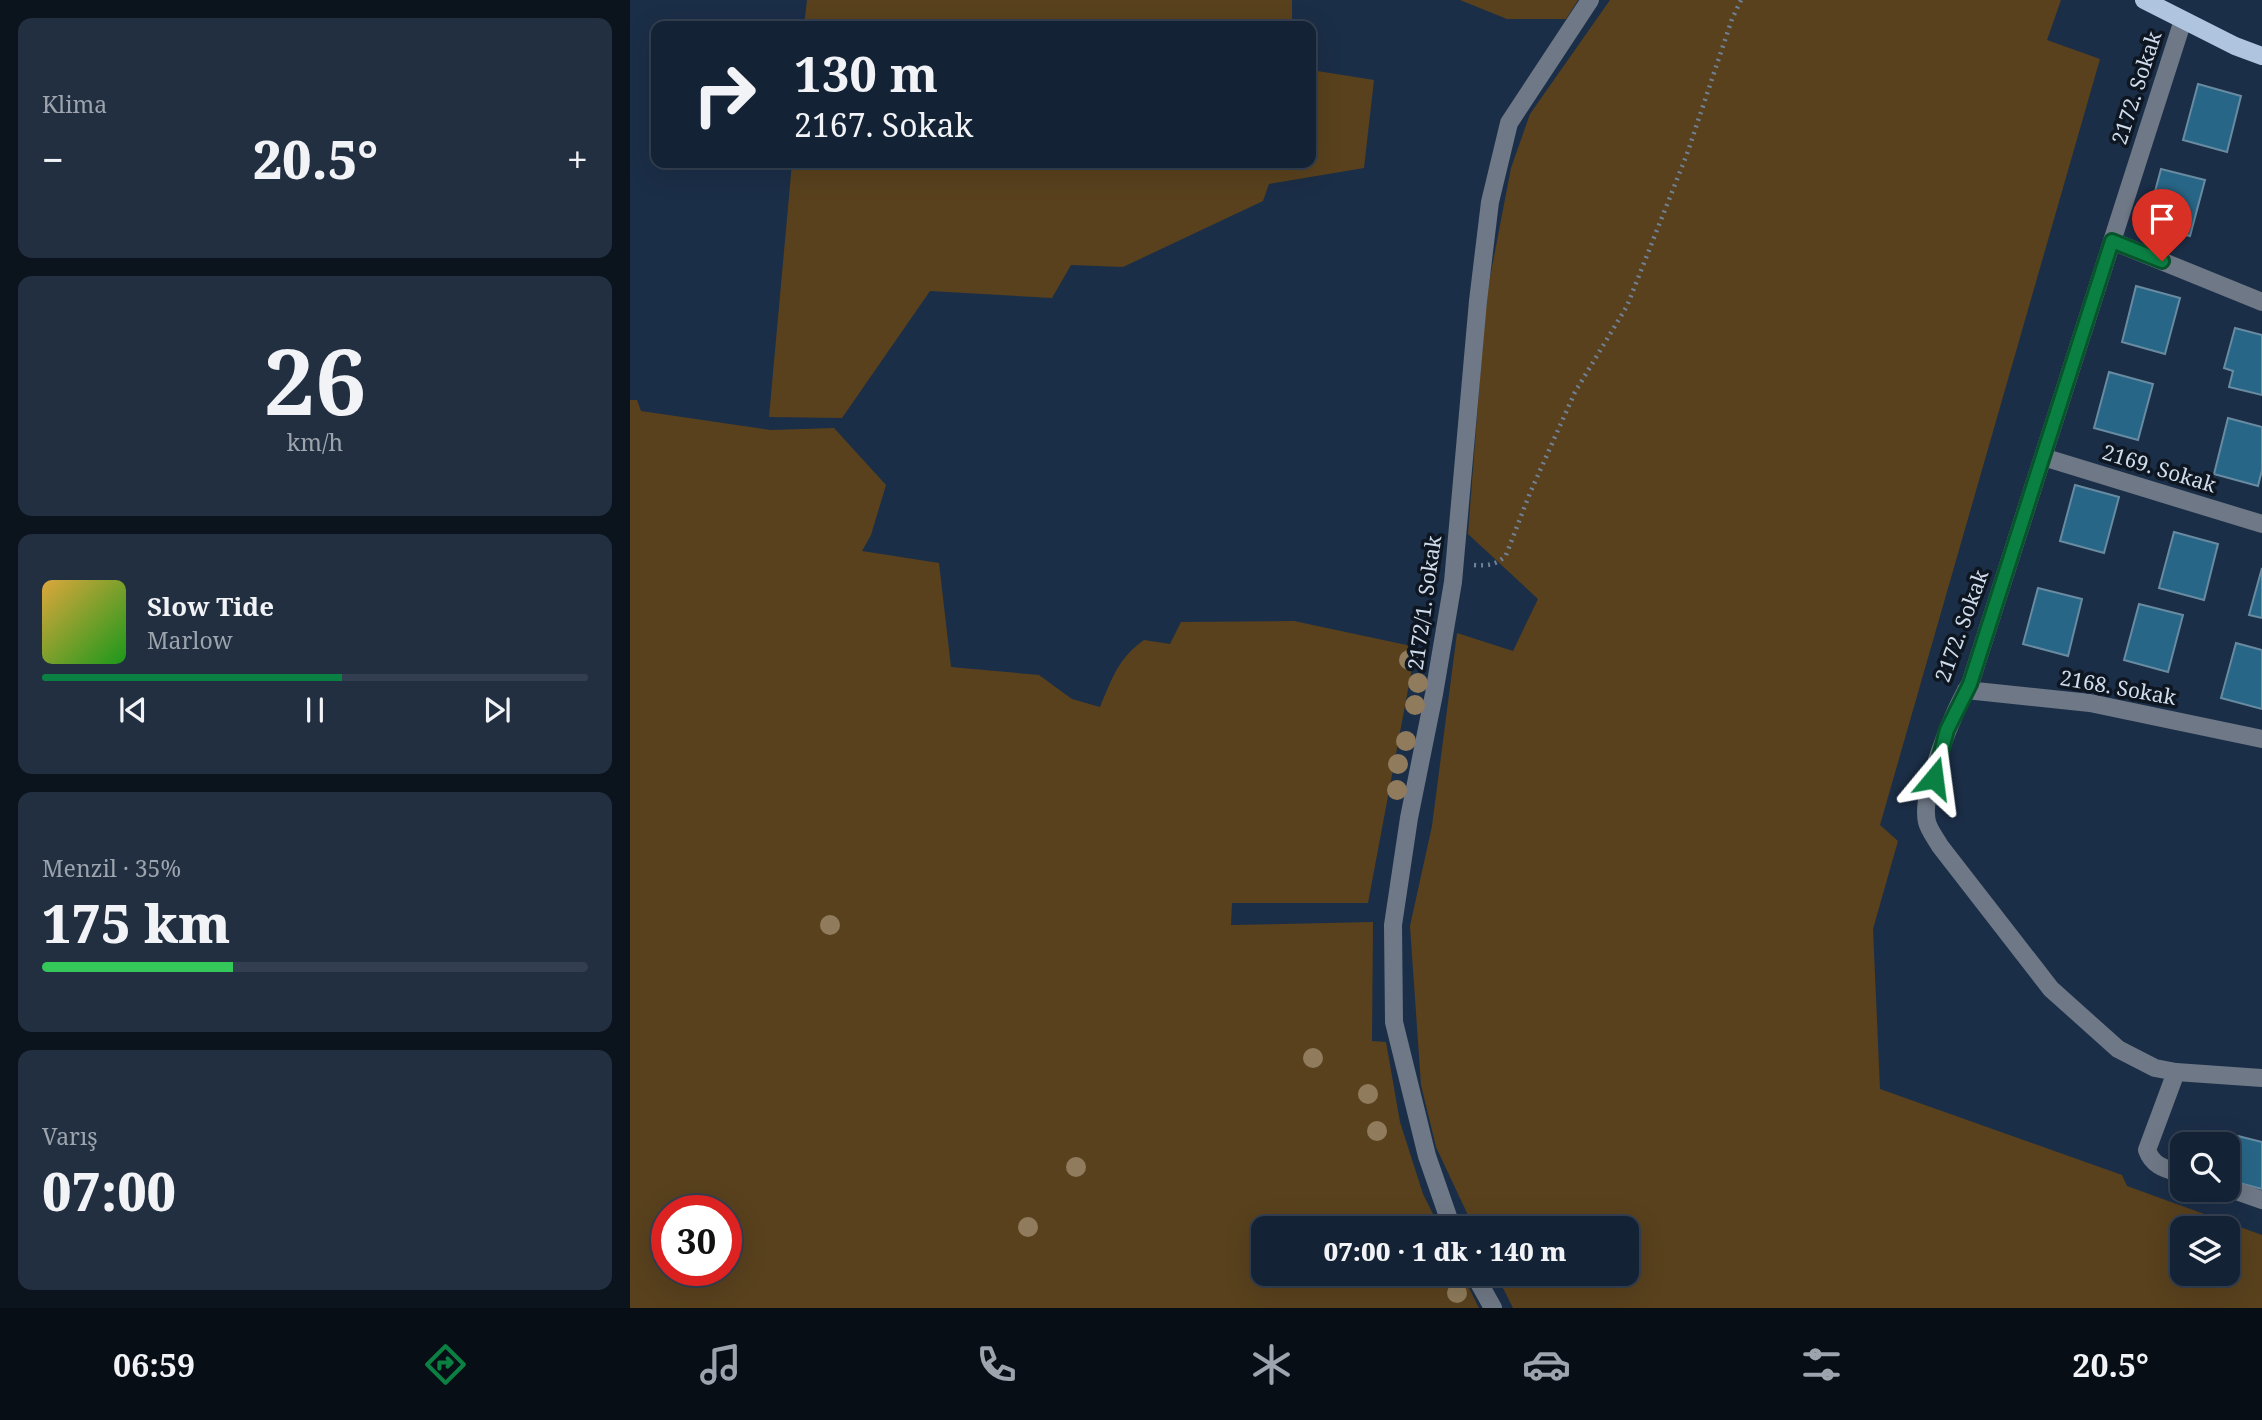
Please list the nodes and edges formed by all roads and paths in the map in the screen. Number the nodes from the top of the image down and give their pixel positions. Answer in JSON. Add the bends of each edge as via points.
{"nodes":[{"id":1,"x":1590,"y":0,"type":"edge"},
{"id":2,"x":1741,"y":0,"type":"edge"},
{"id":3,"x":2144,"y":0,"type":"edge"},
{"id":4,"x":2183,"y":20,"type":"junction"},
{"id":5,"x":2262,"y":56,"type":"edge"},
{"id":6,"x":2112,"y":241,"type":"junction"},
{"id":7,"x":2262,"y":302,"type":"edge"},
{"id":8,"x":2043,"y":457,"type":"junction"},
{"id":9,"x":2262,"y":524,"type":"edge"},
{"id":10,"x":1455,"y":563,"type":"junction"},
{"id":11,"x":1966,"y":690,"type":"junction"},
{"id":12,"x":2262,"y":739,"type":"edge"},
{"id":13,"x":2176,"y":1072,"type":"junction"},
{"id":14,"x":2262,"y":1078,"type":"edge"},
{"id":15,"x":2170,"y":1170,"type":"edge"},
{"id":16,"x":2240,"y":1192,"type":"edge"},
{"id":17,"x":2262,"y":1200,"type":"edge"},
{"id":18,"x":1448,"y":1216,"type":"edge"},
{"id":19,"x":1481,"y":1286,"type":"edge"},
{"id":20,"x":1493,"y":1308,"type":"edge"}],
"edges":[{"from":1,"to":10,"type":"street","name":"2172/1. Sokak","via":[[1509,123],[1490,202]]},
{"from":2,"to":10,"type":"path","via":[[1688,154],[1627,306],[1575,392],[1506,555],[1491,565]]},
{"from":3,"to":4,"type":"main road"},
{"from":4,"to":5,"type":"main road"},
{"from":4,"to":6,"type":"street","name":"2172. Sokak"},
{"from":6,"to":7,"type":"street"},
{"from":6,"to":8,"type":"street","name":"2172. Sokak"},
{"from":8,"to":9,"type":"street","name":"2169. Sokak"},
{"from":8,"to":11,"type":"street","name":"2172. Sokak"},
{"from":10,"to":18,"type":"street","name":"2172/1. Sokak","via":[[1394,925],[1394,1022],[1427,1156]]},
{"from":11,"to":12,"type":"street","name":"2168. Sokak","via":[[2090,703]]},
{"from":11,"to":13,"type":"street","name":"2172. Sokak","via":[[1947,730],[1927,802],[1927,822],[1940,846],[2051,989],[2118,1049],[2155,1068]]},
{"from":13,"to":14,"type":"street","name":"2172. Sokak"},
{"from":13,"to":15,"type":"street","via":[[2147,1150],[2152,1162]]},
{"from":16,"to":17,"type":"street"},
{"from":19,"to":20,"type":"street"}]}
